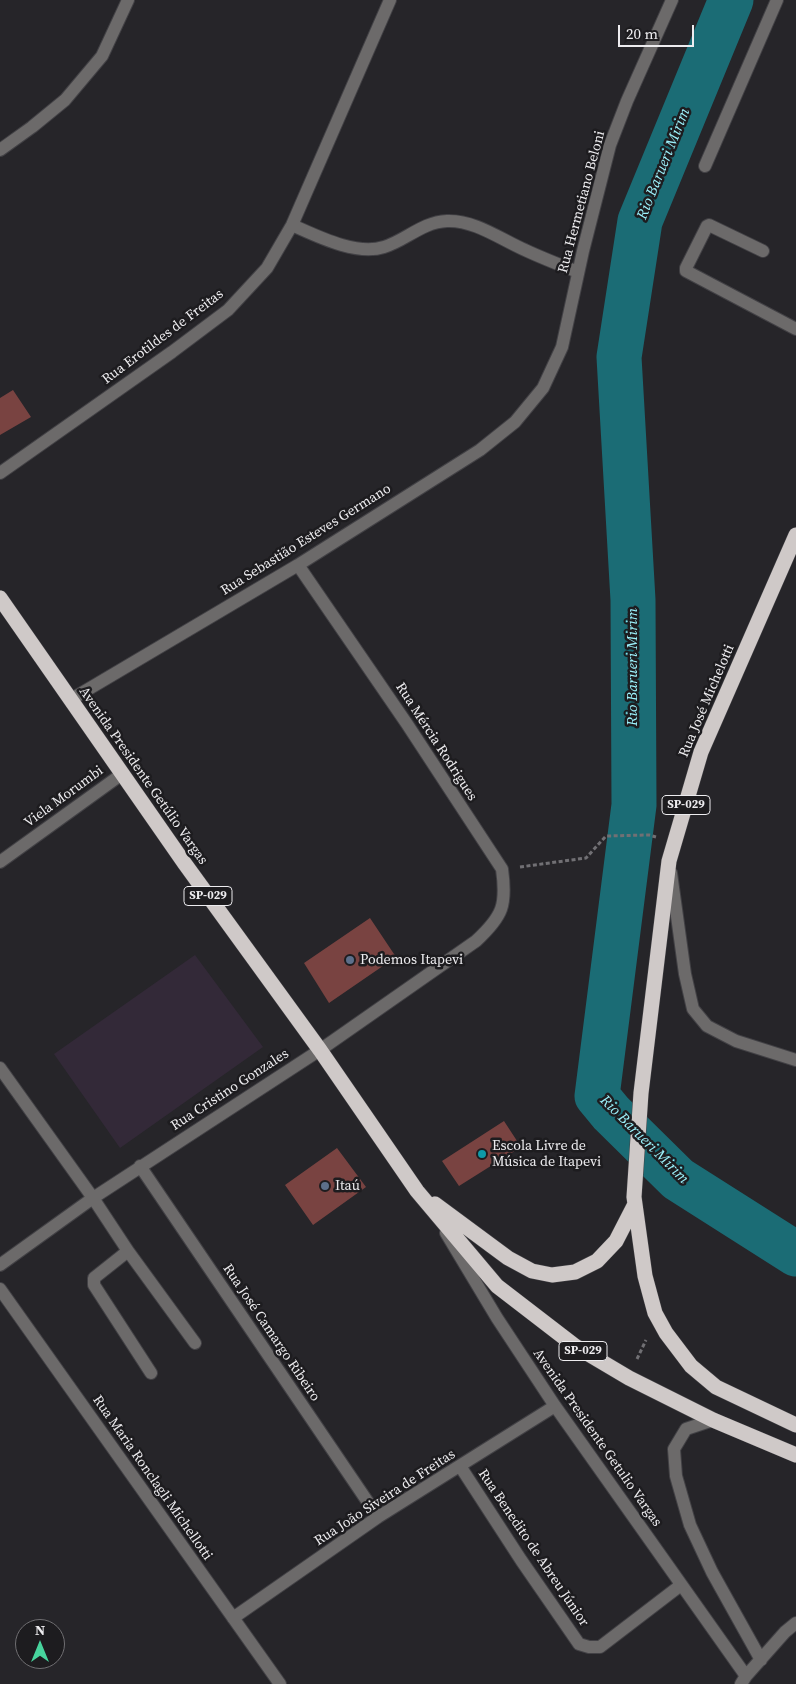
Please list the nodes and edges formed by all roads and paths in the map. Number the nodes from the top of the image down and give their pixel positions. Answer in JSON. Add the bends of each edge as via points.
{"nodes":[{"id":1,"x":128,"y":0,"type":"edge"},
{"id":2,"x":390,"y":0,"type":"edge"},
{"id":3,"x":672,"y":0,"type":"edge"},
{"id":4,"x":777,"y":0,"type":"edge"},
{"id":5,"x":0,"y":150,"type":"edge"},
{"id":6,"x":705,"y":166,"type":"dead end"},
{"id":7,"x":292,"y":225,"type":"junction"},
{"id":8,"x":763,"y":251,"type":"dead end"},
{"id":9,"x":578,"y":272,"type":"junction"},
{"id":10,"x":796,"y":329,"type":"edge"},
{"id":11,"x":543,"y":388,"type":"joint"},
{"id":12,"x":0,"y":473,"type":"edge"},
{"id":13,"x":796,"y":535,"type":"edge"},
{"id":14,"x":298,"y":564,"type":"junction"},
{"id":15,"x":0,"y":598,"type":"edge"},
{"id":16,"x":70,"y":700,"type":"junction"},
{"id":17,"x":122,"y":774,"type":"junction"},
{"id":18,"x":649,"y":835,"type":"dead end"},
{"id":19,"x":669,"y":861,"type":"junction"},
{"id":20,"x":0,"y":862,"type":"edge"},
{"id":21,"x":502,"y":869,"type":"junction"},
{"id":22,"x":476,"y":941,"type":"joint"},
{"id":23,"x":320,"y":1050,"type":"junction"},
{"id":24,"x":796,"y":1060,"type":"edge"},
{"id":25,"x":0,"y":1068,"type":"edge"},
{"id":26,"x":140,"y":1166,"type":"junction"},
{"id":27,"x":417,"y":1191,"type":"junction"},
{"id":28,"x":92,"y":1198,"type":"junction"},
{"id":29,"x":634,"y":1202,"type":"junction"},
{"id":30,"x":433,"y":1212,"type":"junction"},
{"id":31,"x":128,"y":1251,"type":"junction"},
{"id":32,"x":0,"y":1265,"type":"edge"},
{"id":33,"x":0,"y":1289,"type":"edge"},
{"id":34,"x":666,"y":1333,"type":"junction"},
{"id":35,"x":195,"y":1342,"type":"dead end"},
{"id":36,"x":151,"y":1373,"type":"dead end"},
{"id":37,"x":629,"y":1378,"type":"junction"},
{"id":38,"x":555,"y":1406,"type":"junction"},
{"id":39,"x":713,"y":1420,"type":"junction"},
{"id":40,"x":796,"y":1425,"type":"edge"},
{"id":41,"x":793,"y":1454,"type":"edge"},
{"id":42,"x":460,"y":1466,"type":"junction"},
{"id":43,"x":378,"y":1517,"type":"junction"},
{"id":44,"x":681,"y":1585,"type":"junction"},
{"id":45,"x":233,"y":1618,"type":"junction"},
{"id":46,"x":796,"y":1623,"type":"edge"},
{"id":47,"x":761,"y":1660,"type":"junction"},
{"id":48,"x":744,"y":1680,"type":"edge"},
{"id":49,"x":278,"y":1682,"type":"edge"}],
"edges":[{"from":1,"to":5,"type":"street","via":[[102,56],[65,100]]},
{"from":2,"to":7,"type":"street","name":"Rua Erotildes de Freitas"},
{"from":3,"to":9,"type":"street","name":"Rua Hermetiano Beloni","via":[[610,145]]},
{"from":4,"to":6,"type":"street"},
{"from":7,"to":9,"type":"street","via":[[364,250],[384,248],[421,227],[446,221],[468,223]]},
{"from":7,"to":12,"type":"street","name":"Rua Erotildes de Freitas","via":[[267,268],[228,310]]},
{"from":8,"to":10,"type":"street","via":[[708,225],[686,271]]},
{"from":9,"to":11,"type":"street","name":"Rua Hermetiano Beloni","via":[[562,347]]},
{"from":11,"to":14,"type":"street","name":"Rua Sebastião Esteves Germano","via":[[515,422],[480,450]]},
{"from":13,"to":19,"type":"highway","name":"Rua José Michelotti","number":"SP-029","via":[[701,752]]},
{"from":14,"to":16,"type":"street","name":"Rua Sebastião Esteves Germano"},
{"from":14,"to":21,"type":"street","name":"Rua Mércia Rodrigues"},
{"from":15,"to":16,"type":"highway","name":"Avenida Presidente Getúlio Vargas","number":"SP-029"},
{"from":16,"to":17,"type":"highway","name":"Avenida Presidente Getúlio Vargas","number":"SP-029"},
{"from":17,"to":20,"type":"street","name":"Viela Morumbi"},
{"from":17,"to":23,"type":"highway","name":"Avenida Presidente Getúlio Vargas","number":"SP-029"},
{"from":18,"to":21,"type":"path","via":[[606,836],[586,858]]},
{"from":19,"to":24,"type":"street","via":[[693,1009],[707,1026],[736,1041]]},
{"from":19,"to":29,"type":"highway","name":"Rua José Michelotti","number":"SP-029","via":[[641,1093]]},
{"from":21,"to":22,"type":"street","name":"Rua Mércia Rodrigues","via":[[505,890],[502,908],[493,925]]},
{"from":22,"to":23,"type":"street","name":"Rua Cristino Gonzales"},
{"from":23,"to":26,"type":"street","name":"Rua Cristino Gonzales"},
{"from":23,"to":27,"type":"highway","name":"Avenida Presidente Getúlio Vargas","number":"SP-029"},
{"from":25,"to":28,"type":"street"},
{"from":26,"to":28,"type":"street","name":"Rua Cristino Gonzales"},
{"from":26,"to":43,"type":"street","name":"Rua José Camargo Ribeiro"},
{"from":27,"to":29,"type":"highway","number":"SP-029","via":[[508,1258],[532,1271],[552,1275],[575,1272],[597,1261],[616,1242]]},
{"from":27,"to":30,"type":"highway","number":"SP-029"},
{"from":28,"to":31,"type":"street"},
{"from":28,"to":32,"type":"street","name":"Rua Cristino Gonzales"},
{"from":29,"to":34,"type":"highway","number":"SP-029","via":[[645,1276],[655,1313]]},
{"from":30,"to":37,"type":"highway","number":"SP-029","via":[[497,1286],[575,1346]]},
{"from":30,"to":38,"type":"street","name":"Avenida Presidente Getulio Vargas"},
{"from":31,"to":35,"type":"street"},
{"from":31,"to":36,"type":"street","via":[[94,1278],[94,1285]]},
{"from":33,"to":45,"type":"street","name":"Rua Maria Ronclagli Michellotti"},
{"from":34,"to":37,"type":"path","via":[[646,1340]]},
{"from":34,"to":40,"type":"highway","number":"SP-029","via":[[691,1366],[716,1387]]},
{"from":37,"to":39,"type":"highway","number":"SP-029"},
{"from":38,"to":42,"type":"street","name":"Rua João Siveira de Freitas"},
{"from":38,"to":44,"type":"street","name":"Avenida Presidente Getulio Vargas"},
{"from":39,"to":41,"type":"highway","number":"SP-029"},
{"from":39,"to":47,"type":"street","via":[[686,1429],[674,1449],[676,1476],[690,1525],[708,1564]]},
{"from":42,"to":43,"type":"street","name":"Rua João Siveira de Freitas"},
{"from":42,"to":44,"type":"street","name":"Rua Benedito de Abreu Júnior","via":[[579,1644],[600,1647]]},
{"from":43,"to":45,"type":"street","name":"Rua João Siveira de Freitas"},
{"from":44,"to":48,"type":"street","name":"Avenida Presidente Getulio Vargas"},
{"from":45,"to":49,"type":"street","name":"Rua Maria Ronclagli Michellotti"},
{"from":46,"to":47,"type":"street"},
{"from":47,"to":48,"type":"street"}]}
